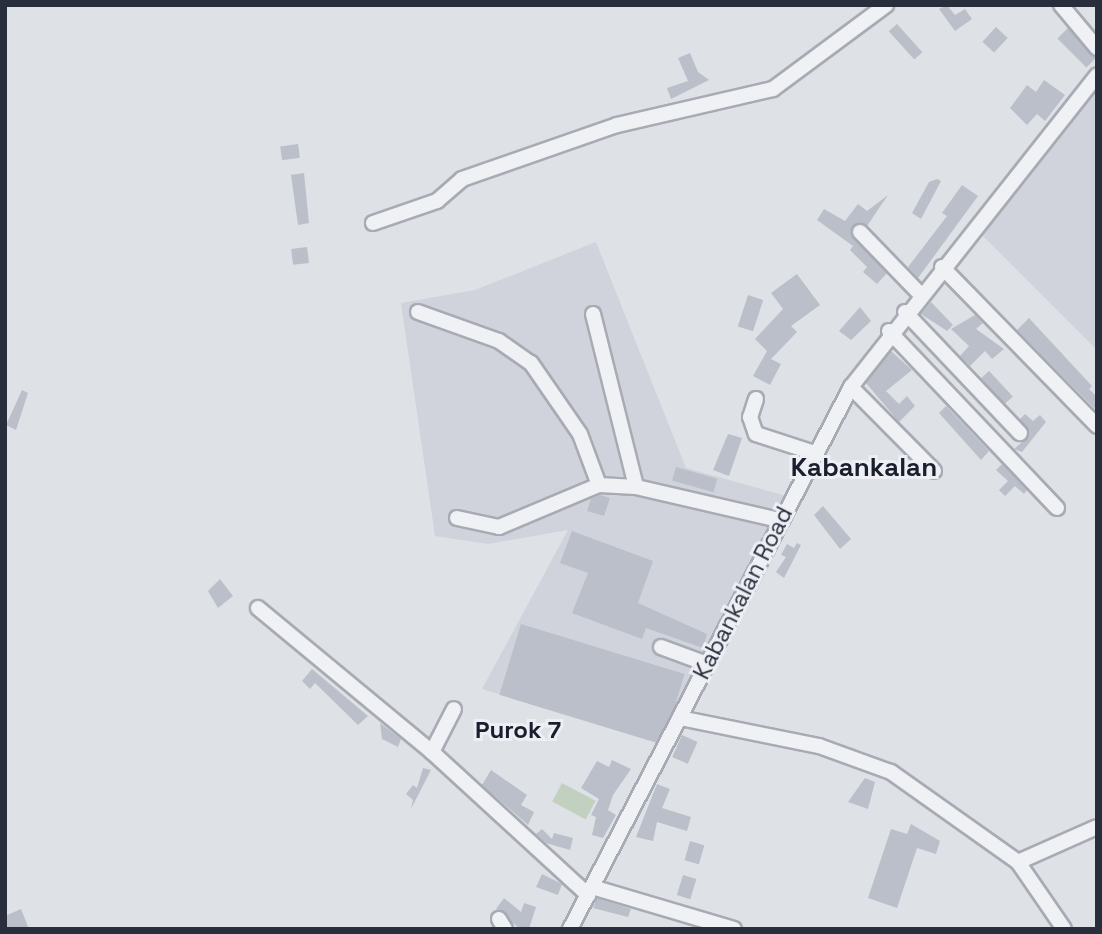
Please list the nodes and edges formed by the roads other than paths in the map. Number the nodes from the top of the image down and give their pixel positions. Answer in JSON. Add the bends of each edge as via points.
{"nodes":[{"id":1,"x":886,"y":5,"type":"edge"},
{"id":2,"x":1068,"y":8,"type":"edge"},
{"id":3,"x":1097,"y":48,"type":"edge"},
{"id":4,"x":1097,"y":75,"type":"edge"},
{"id":5,"x":373,"y":223,"type":"dead end"},
{"id":6,"x":860,"y":232,"type":"dead end"},
{"id":7,"x":942,"y":267,"type":"junction"},
{"id":8,"x":920,"y":294,"type":"junction"},
{"id":9,"x":418,"y":312,"type":"dead end"},
{"id":10,"x":905,"y":312,"type":"junction"},
{"id":11,"x":593,"y":314,"type":"dead end"},
{"id":12,"x":889,"y":331,"type":"junction"},
{"id":13,"x":851,"y":387,"type":"junction"},
{"id":14,"x":756,"y":399,"type":"dead end"},
{"id":15,"x":1097,"y":426,"type":"edge"},
{"id":16,"x":1020,"y":433,"type":"dead end"},
{"id":17,"x":815,"y":453,"type":"junction"},
{"id":18,"x":934,"y":471,"type":"dead end"},
{"id":19,"x":599,"y":485,"type":"junction"},
{"id":20,"x":636,"y":487,"type":"junction"},
{"id":21,"x":1057,"y":508,"type":"dead end"},
{"id":22,"x":457,"y":518,"type":"dead end"},
{"id":23,"x":779,"y":520,"type":"junction"},
{"id":24,"x":258,"y":608,"type":"dead end"},
{"id":25,"x":661,"y":647,"type":"dead end"},
{"id":26,"x":707,"y":664,"type":"junction"},
{"id":27,"x":454,"y":709,"type":"dead end"},
{"id":28,"x":680,"y":718,"type":"junction"},
{"id":29,"x":432,"y":752,"type":"junction"},
{"id":30,"x":1097,"y":827,"type":"edge"},
{"id":31,"x":1018,"y":862,"type":"junction"},
{"id":32,"x":590,"y":891,"type":"junction"},
{"id":33,"x":570,"y":929,"type":"edge"},
{"id":34,"x":734,"y":929,"type":"edge"},
{"id":35,"x":1064,"y":929,"type":"edge"}],
"edges":[{"from":1,"to":5,"type":"street","via":[[773,89],[617,125],[462,179],[438,201]]},
{"from":2,"to":3,"type":"street"},
{"from":4,"to":7,"type":"street","name":"Kabankalan Road"},
{"from":6,"to":8,"type":"street"},
{"from":7,"to":8,"type":"street","name":"Kabankalan Road"},
{"from":7,"to":15,"type":"street"},
{"from":8,"to":10,"type":"street","name":"Kabankalan Road"},
{"from":9,"to":19,"type":"street","via":[[499,341],[531,363],[580,435]]},
{"from":10,"to":12,"type":"street","name":"Kabankalan Road"},
{"from":10,"to":16,"type":"street"},
{"from":11,"to":20,"type":"street"},
{"from":12,"to":13,"type":"street","name":"Kabankalan Road"},
{"from":12,"to":21,"type":"street"},
{"from":13,"to":17,"type":"street","name":"Kabankalan Road"},
{"from":13,"to":18,"type":"street"},
{"from":14,"to":17,"type":"street","via":[[750,417],[756,435]]},
{"from":17,"to":23,"type":"street","name":"Kabankalan Road"},
{"from":19,"to":20,"type":"street"},
{"from":19,"to":22,"type":"street","via":[[499,527]]},
{"from":20,"to":23,"type":"street"},
{"from":23,"to":26,"type":"street","name":"Kabankalan Road"},
{"from":24,"to":29,"type":"street"},
{"from":25,"to":26,"type":"street"},
{"from":26,"to":28,"type":"street","name":"Kabankalan Road"},
{"from":27,"to":29,"type":"street"},
{"from":28,"to":31,"type":"street","via":[[870,762],[980,830]]},
{"from":28,"to":32,"type":"street","name":"Kabankalan Road"},
{"from":29,"to":32,"type":"street"},
{"from":30,"to":31,"type":"street"},
{"from":31,"to":35,"type":"street"},
{"from":32,"to":33,"type":"street","name":"Kabankalan Road"},
{"from":32,"to":34,"type":"street"}]}
